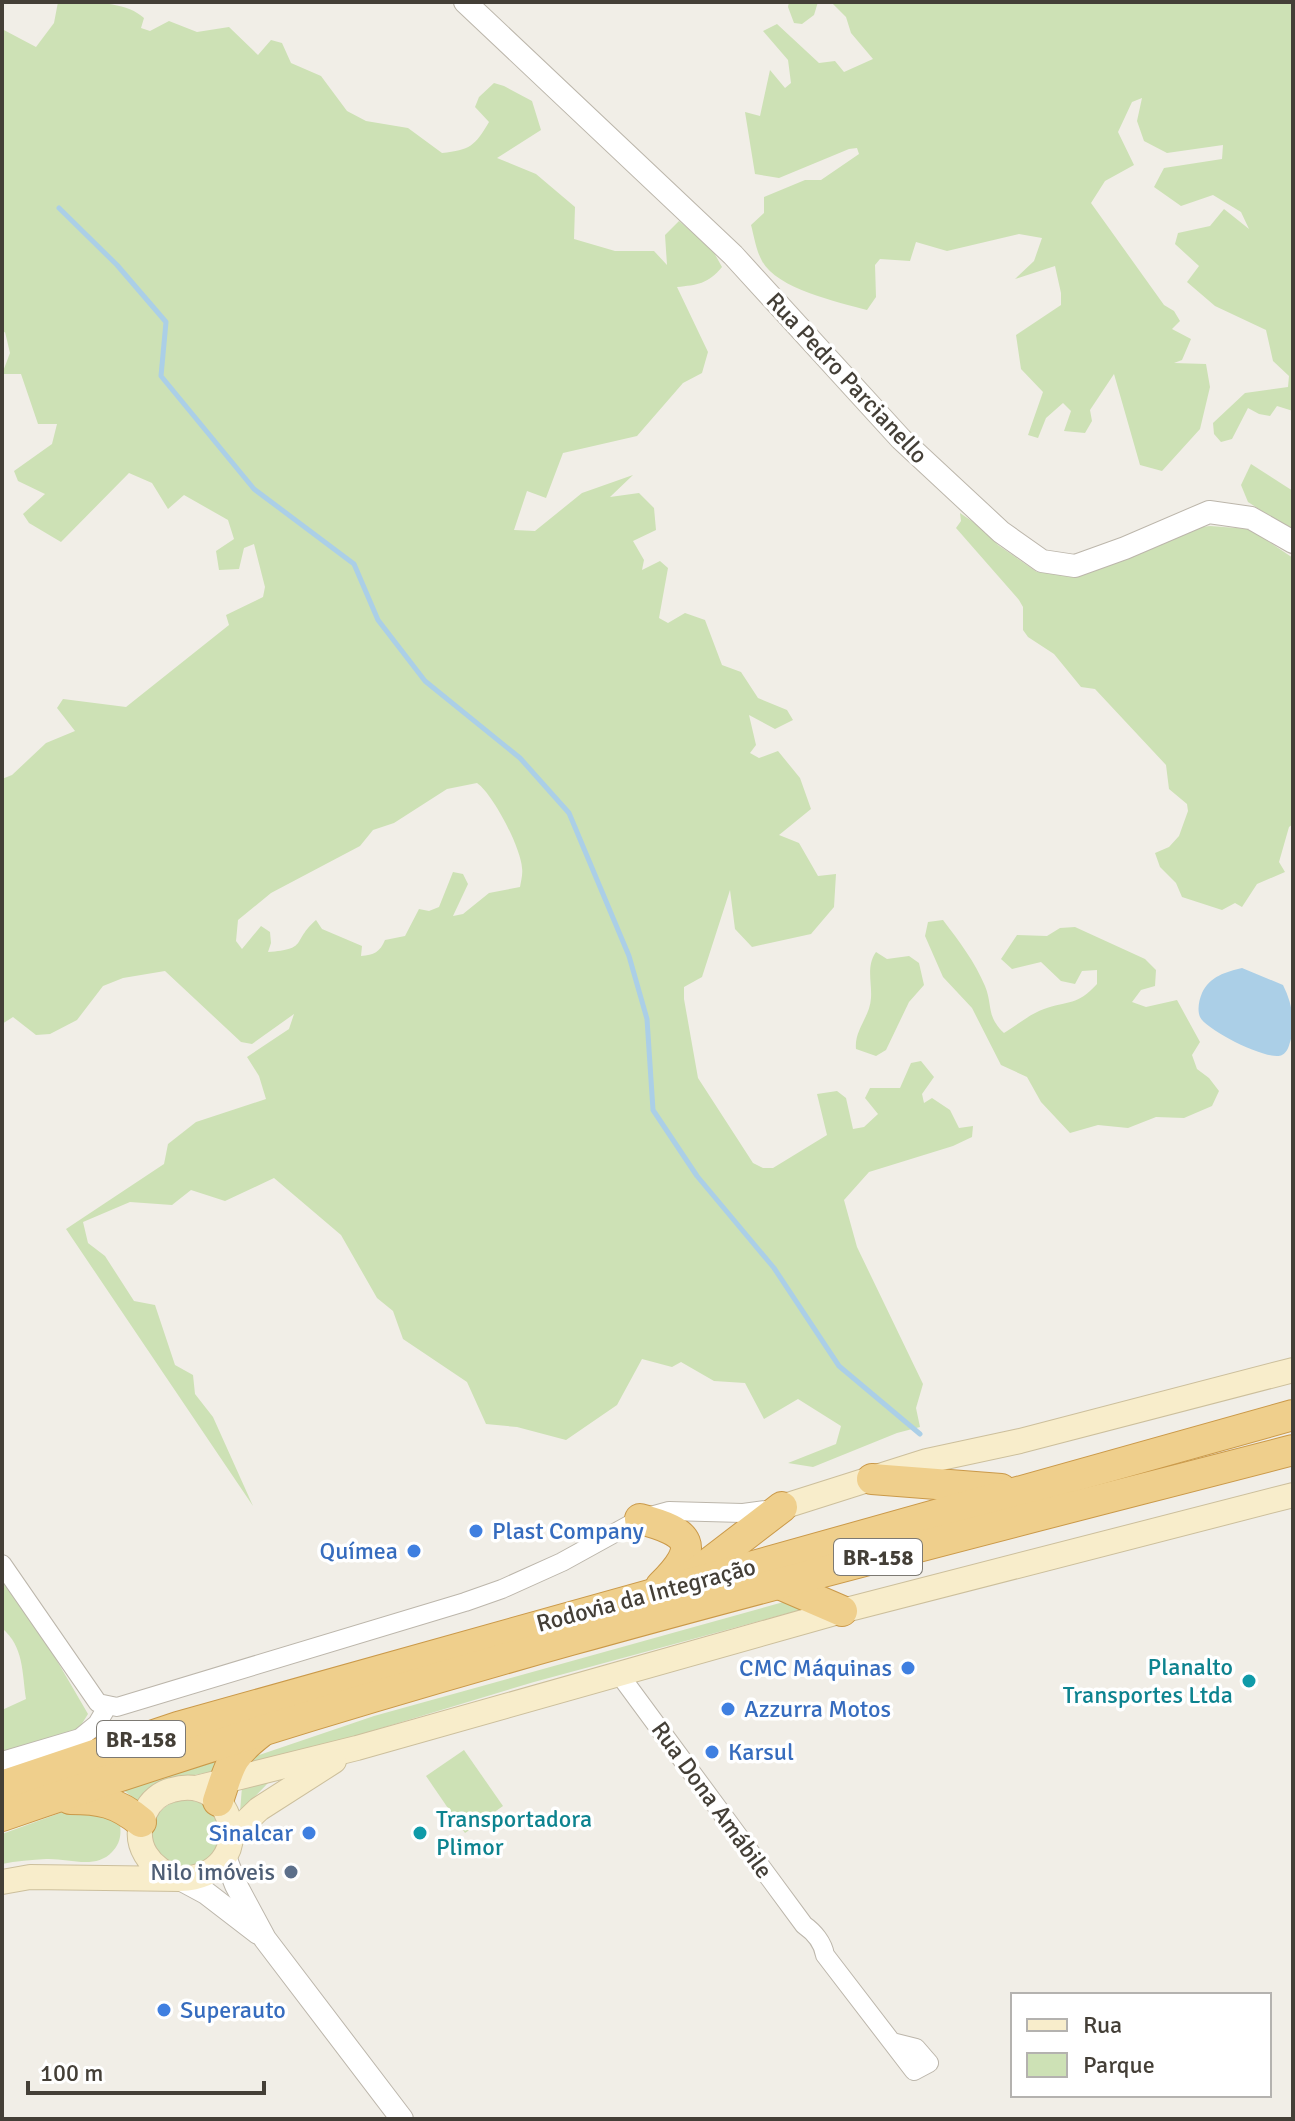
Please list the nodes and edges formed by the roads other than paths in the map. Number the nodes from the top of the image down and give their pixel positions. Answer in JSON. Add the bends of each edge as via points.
{"nodes":[{"id":1,"x":465,"y":2,"type":"edge"},
{"id":2,"x":1293,"y":542,"type":"edge"},
{"id":3,"x":1293,"y":1370,"type":"edge"},
{"id":4,"x":1293,"y":1415,"type":"edge"},
{"id":5,"x":1293,"y":1450,"type":"edge"},
{"id":6,"x":872,"y":1479,"type":"junction"},
{"id":7,"x":1023,"y":1491,"type":"junction"},
{"id":8,"x":1293,"y":1495,"type":"edge"},
{"id":9,"x":782,"y":1507,"type":"junction"},
{"id":10,"x":640,"y":1519,"type":"junction"},
{"id":11,"x":2,"y":1564,"type":"edge"},
{"id":12,"x":777,"y":1583,"type":"junction"},
{"id":13,"x":665,"y":1590,"type":"junction"},
{"id":14,"x":842,"y":1611,"type":"junction"},
{"id":15,"x":619,"y":1674,"type":"junction"},
{"id":16,"x":107,"y":1707,"type":"junction"},
{"id":17,"x":266,"y":1728,"type":"junction"},
{"id":18,"x":357,"y":1748,"type":"junction"},
{"id":19,"x":2,"y":1761,"type":"edge"},
{"id":20,"x":2,"y":1786,"type":"edge"},
{"id":21,"x":213,"y":1790,"type":"junction"},
{"id":22,"x":48,"y":1800,"type":"junction"},
{"id":23,"x":2,"y":1816,"type":"edge"},
{"id":24,"x":141,"y":1833,"type":"junction"},
{"id":25,"x":228,"y":1846,"type":"junction"},
{"id":26,"x":90,"y":1877,"type":"junction"},
{"id":27,"x":180,"y":1879,"type":"junction"},
{"id":28,"x":2,"y":1882,"type":"edge"},
{"id":29,"x":265,"y":1939,"type":"junction"},
{"id":30,"x":892,"y":2042,"type":"dead end"},
{"id":31,"x":402,"y":2119,"type":"edge"}],
"edges":[{"from":1,"to":2,"type":"street","name":"Rua Pedro Parcianello","via":[[733,255],[901,439],[1001,532],[1042,561],[1075,566],[1209,512],[1251,518]]},
{"from":3,"to":6,"type":"main road","number":"BR-158"},
{"from":4,"to":7,"type":"highway","name":"Rodovia da Integração","number":"BR-158"},
{"from":5,"to":12,"type":"highway","name":"Rodovia da Integração","number":"BR-158"},
{"from":6,"to":7,"type":"highway","number":"BR-158"},
{"from":6,"to":9,"type":"main road","number":"BR-158"},
{"from":7,"to":13,"type":"highway","name":"Rodovia da Integração","number":"BR-158"},
{"from":8,"to":14,"type":"main road","number":"BR-158"},
{"from":9,"to":10,"type":"street","number":"BR-158","via":[[743,1513],[669,1511]]},
{"from":9,"to":13,"type":"highway","number":"BR-158"},
{"from":10,"to":13,"type":"highway","via":[[664,1525],[685,1541],[687,1551]]},
{"from":10,"to":16,"type":"street","number":"BR-158","via":[[502,1589]]},
{"from":11,"to":16,"type":"street","via":[[98,1703]]},
{"from":12,"to":14,"type":"highway","number":"BR-158"},
{"from":12,"to":17,"type":"highway","name":"Rodovia da Integração","number":"BR-158"},
{"from":13,"to":20,"type":"highway","name":"Rodovia da Integração","number":"BR-158","via":[[168,1730]]},
{"from":14,"to":15,"type":"main road","number":"BR-158"},
{"from":15,"to":18,"type":"main road","number":"BR-158"},
{"from":15,"to":30,"type":"street","name":"Rua Dona Amábile","via":[[804,1925],[804,1933]]},
{"from":16,"to":19,"type":"street","via":[[80,1738]]},
{"from":17,"to":21,"type":"highway","via":[[240,1749]]},
{"from":17,"to":22,"type":"highway","name":"Rodovia da Integração","number":"BR-158"},
{"from":18,"to":21,"type":"main road","number":"BR-158"},
{"from":18,"to":25,"type":"main road","number":"BR-158","via":[[259,1809]]},
{"from":21,"to":24,"type":"main road","via":[[182,1787],[155,1798],[146,1809]]},
{"from":21,"to":25,"type":"main road","via":[[226,1811]]},
{"from":22,"to":23,"type":"highway","name":"Rodovia da Integração","number":"BR-158"},
{"from":22,"to":24,"type":"highway","via":[[110,1803],[130,1813]]},
{"from":24,"to":26,"type":"main road","via":[[132,1857],[120,1868]]},
{"from":24,"to":27,"type":"main road","via":[[146,1856],[155,1867]]},
{"from":25,"to":27,"type":"main road","via":[[206,1874]]},
{"from":25,"to":29,"type":"street","via":[[236,1885]]},
{"from":26,"to":27,"type":"main road"},
{"from":26,"to":28,"type":"main road"},
{"from":27,"to":29,"type":"street"},
{"from":29,"to":31,"type":"street"}]}
